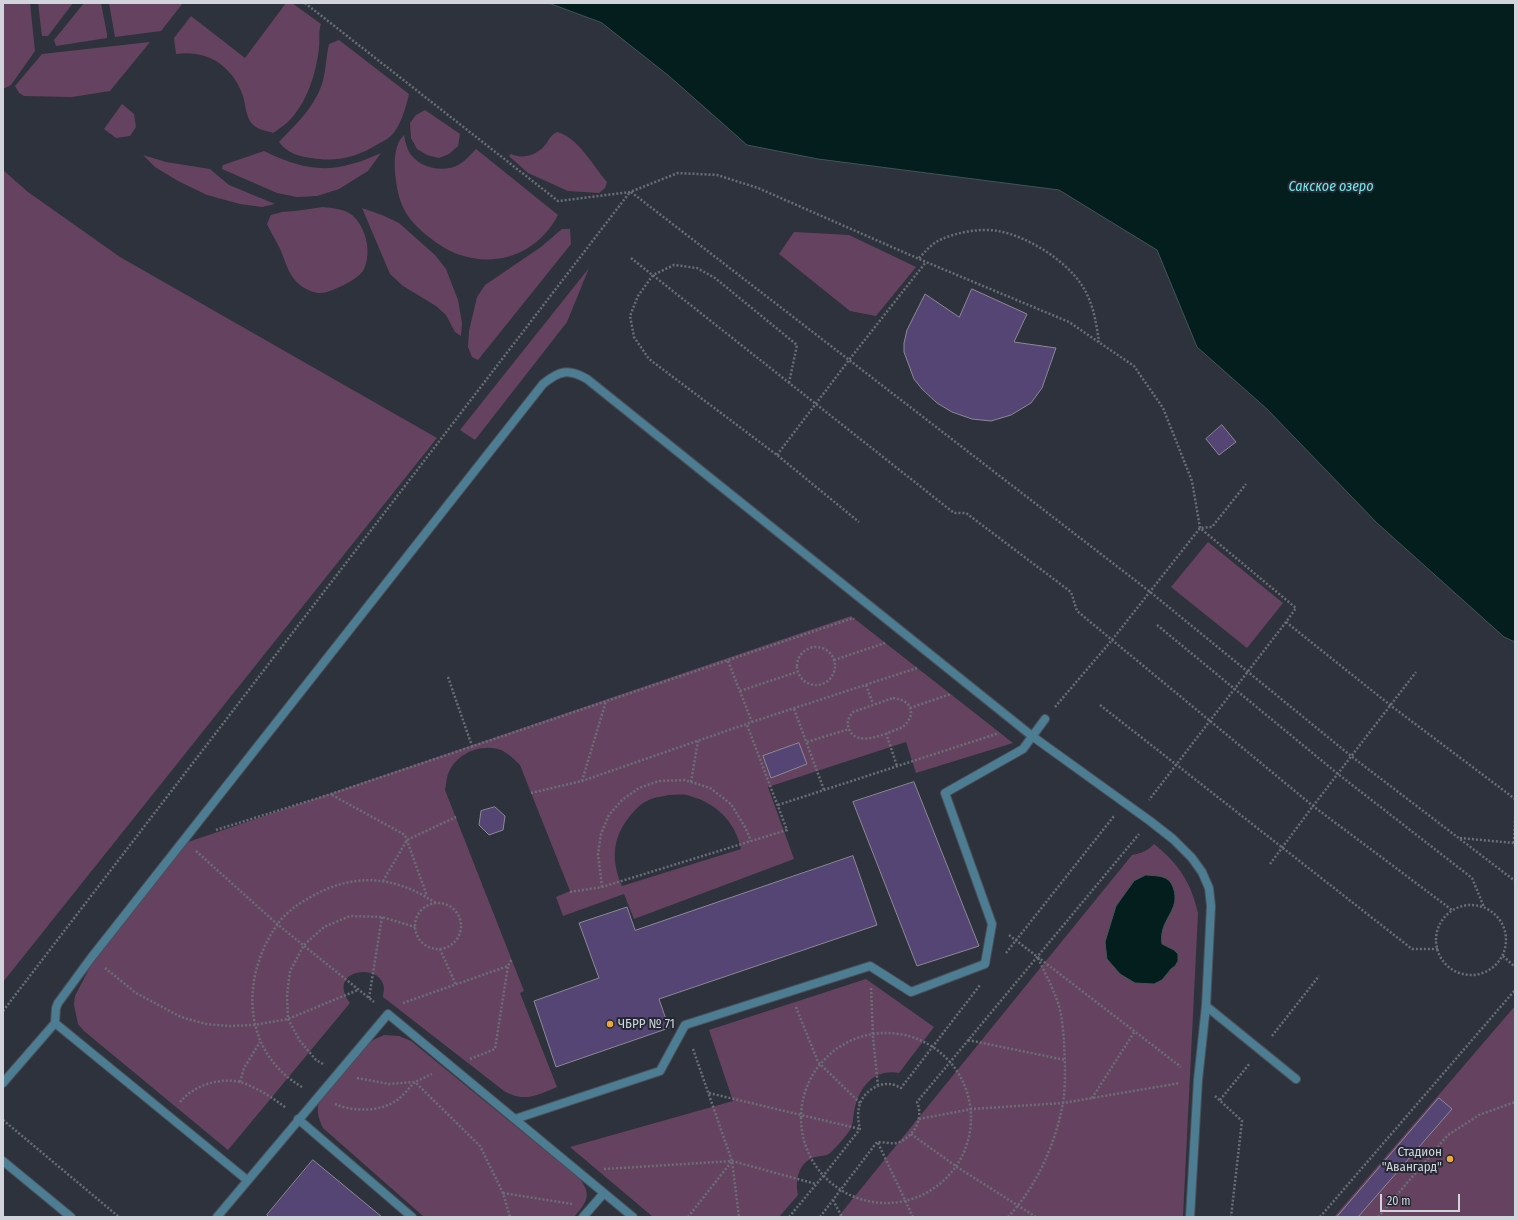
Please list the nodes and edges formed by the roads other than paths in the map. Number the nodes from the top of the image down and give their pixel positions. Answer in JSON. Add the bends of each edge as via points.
{"nodes":[{"id":1,"x":1045,"y":719,"type":"road end"},
{"id":2,"x":1032,"y":736,"type":"junction"},
{"id":3,"x":1206,"y":1006,"type":"junction"},
{"id":4,"x":55,"y":1023,"type":"junction"},
{"id":5,"x":1296,"y":1079,"type":"dead end"},
{"id":6,"x":3,"y":1083,"type":"edge"},
{"id":7,"x":298,"y":1119,"type":"junction"},
{"id":8,"x":515,"y":1119,"type":"junction"},
{"id":9,"x":3,"y":1161,"type":"edge"},
{"id":10,"x":247,"y":1180,"type":"junction"},
{"id":11,"x":604,"y":1193,"type":"junction"},
{"id":12,"x":71,"y":1217,"type":"edge"},
{"id":13,"x":216,"y":1217,"type":"edge"},
{"id":14,"x":412,"y":1217,"type":"edge"},
{"id":15,"x":583,"y":1217,"type":"edge"},
{"id":16,"x":632,"y":1217,"type":"edge"},
{"id":17,"x":1190,"y":1217,"type":"edge"}],
"edges":[{"from":1,"to":2,"type":"street"},
{"from":2,"to":3,"type":"street","via":[[1173,839],[1202,872],[1209,888],[1211,906]]},
{"from":2,"to":4,"type":"street","via":[[586,379],[576,373],[563,372],[543,384],[183,840],[58,1003]]},
{"from":2,"to":8,"type":"street","via":[[1023,749],[945,794],[992,924],[985,964],[911,992],[870,966],[685,1025],[660,1071]]},
{"from":3,"to":5,"type":"street"},
{"from":3,"to":17,"type":"street","via":[[1198,1080]]},
{"from":4,"to":6,"type":"street"},
{"from":4,"to":10,"type":"street"},
{"from":7,"to":8,"type":"street","via":[[386,1012]]},
{"from":7,"to":10,"type":"street"},
{"from":7,"to":14,"type":"street"},
{"from":8,"to":11,"type":"street"},
{"from":9,"to":12,"type":"street"},
{"from":10,"to":13,"type":"street"},
{"from":11,"to":15,"type":"street"},
{"from":11,"to":16,"type":"street"}]}
